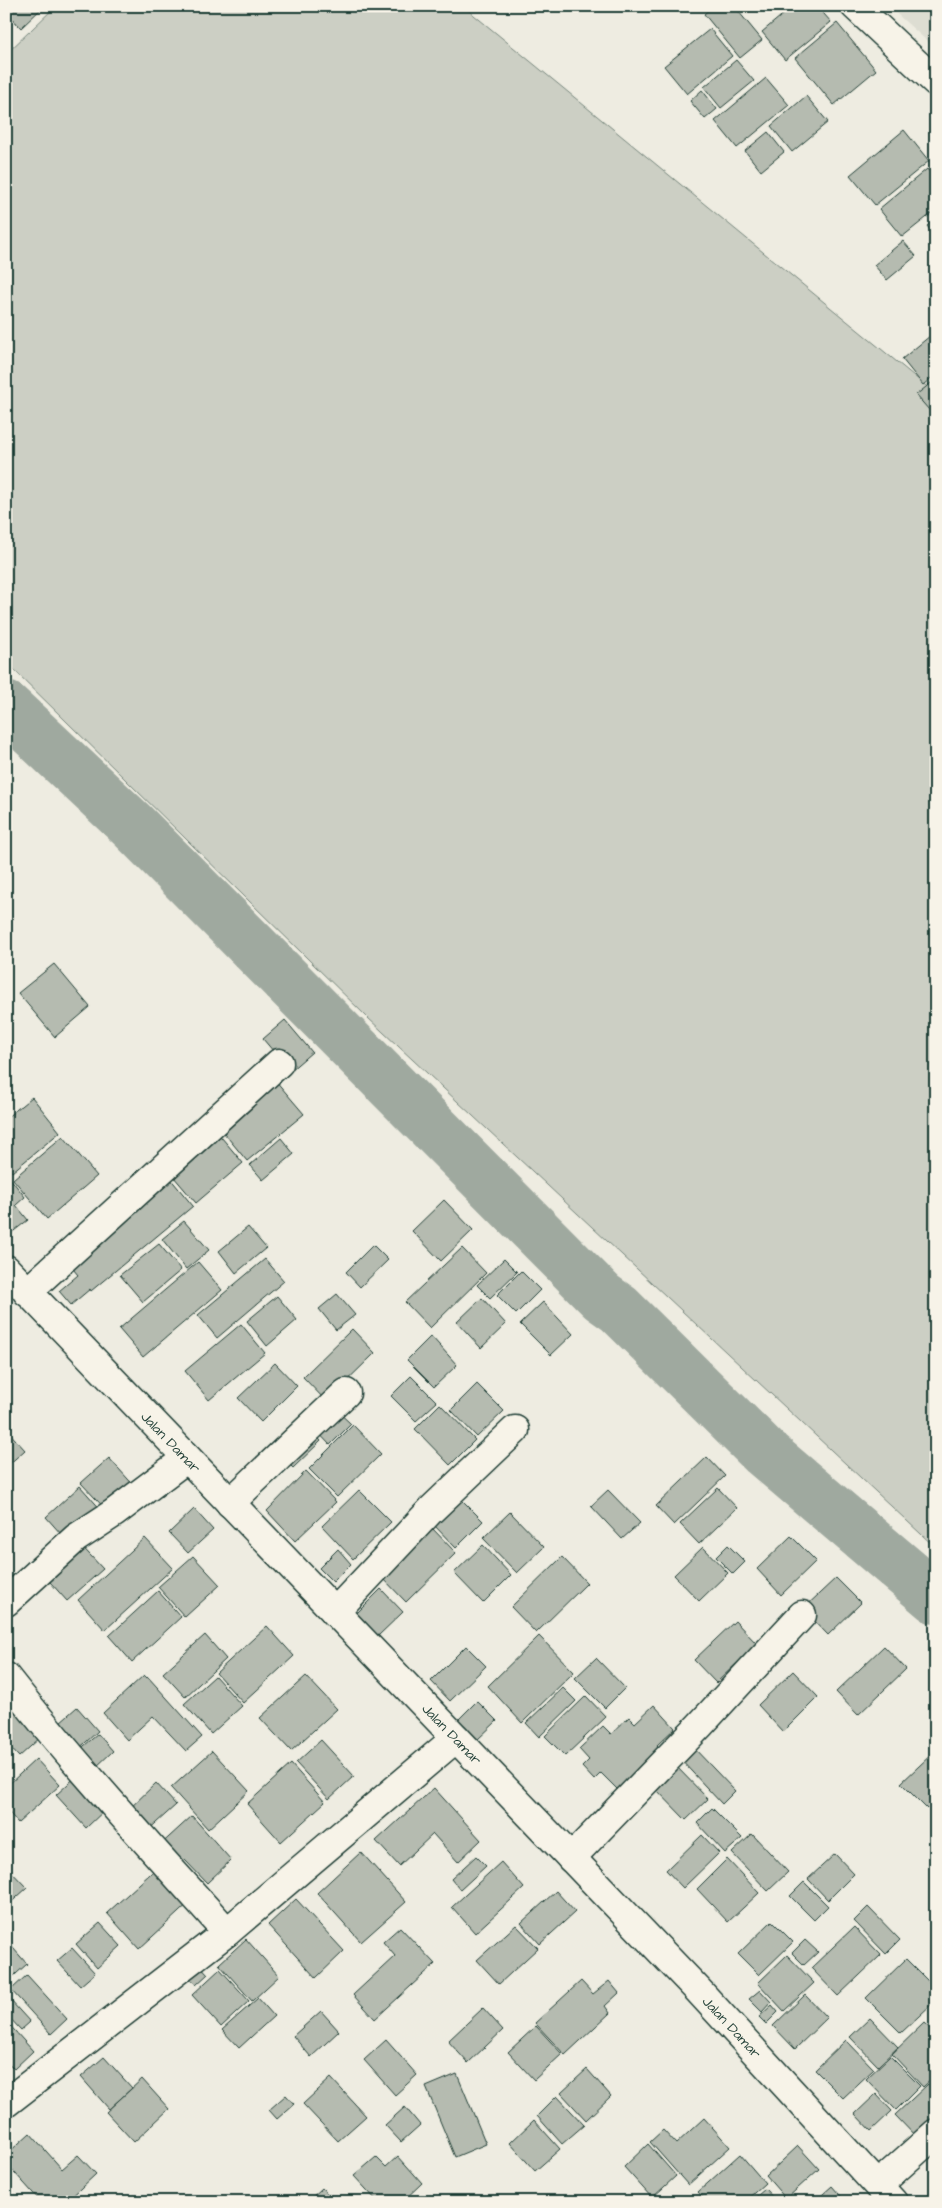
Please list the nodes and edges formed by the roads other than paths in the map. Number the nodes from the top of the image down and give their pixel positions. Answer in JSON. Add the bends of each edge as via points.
{"nodes":[{"id":1,"x":855,"y":6,"type":"edge"},
{"id":2,"x":936,"y":82,"type":"edge"},
{"id":3,"x":279,"y":1063,"type":"dead end"},
{"id":4,"x":13,"y":1280,"type":"edge"},
{"id":5,"x":346,"y":1393,"type":"dead end"},
{"id":6,"x":515,"y":1430,"type":"dead end"},
{"id":7,"x":187,"y":1458,"type":"junction"},
{"id":8,"x":230,"y":1503,"type":"junction"},
{"id":9,"x":6,"y":1602,"type":"edge"},
{"id":10,"x":335,"y":1612,"type":"junction"},
{"id":11,"x":802,"y":1615,"type":"dead end"},
{"id":12,"x":6,"y":1677,"type":"edge"},
{"id":13,"x":456,"y":1738,"type":"junction"},
{"id":14,"x":571,"y":1858,"type":"junction"},
{"id":15,"x":227,"y":1932,"type":"junction"},
{"id":16,"x":6,"y":2103,"type":"edge"},
{"id":17,"x":936,"y":2133,"type":"edge"},
{"id":18,"x":886,"y":2193,"type":"edge"}],
"edges":[{"from":1,"to":2,"type":"street"},
{"from":3,"to":4,"type":"street"},
{"from":4,"to":7,"type":"street","name":"Jalan Damar"},
{"from":5,"to":8,"type":"street"},
{"from":6,"to":10,"type":"street","via":[[431,1510]]},
{"from":7,"to":8,"type":"street","name":"Jalan Damar"},
{"from":7,"to":9,"type":"street","via":[[114,1514],[76,1538]]},
{"from":8,"to":10,"type":"street","name":"Jalan Damar"},
{"from":10,"to":13,"type":"street","name":"Jalan Damar"},
{"from":11,"to":14,"type":"street"},
{"from":12,"to":15,"type":"street","via":[[84,1771]]},
{"from":13,"to":14,"type":"street","name":"Jalan Damar"},
{"from":13,"to":15,"type":"street"},
{"from":14,"to":18,"type":"street","name":"Jalan Damar"},
{"from":15,"to":16,"type":"street"},
{"from":17,"to":18,"type":"street"}]}
